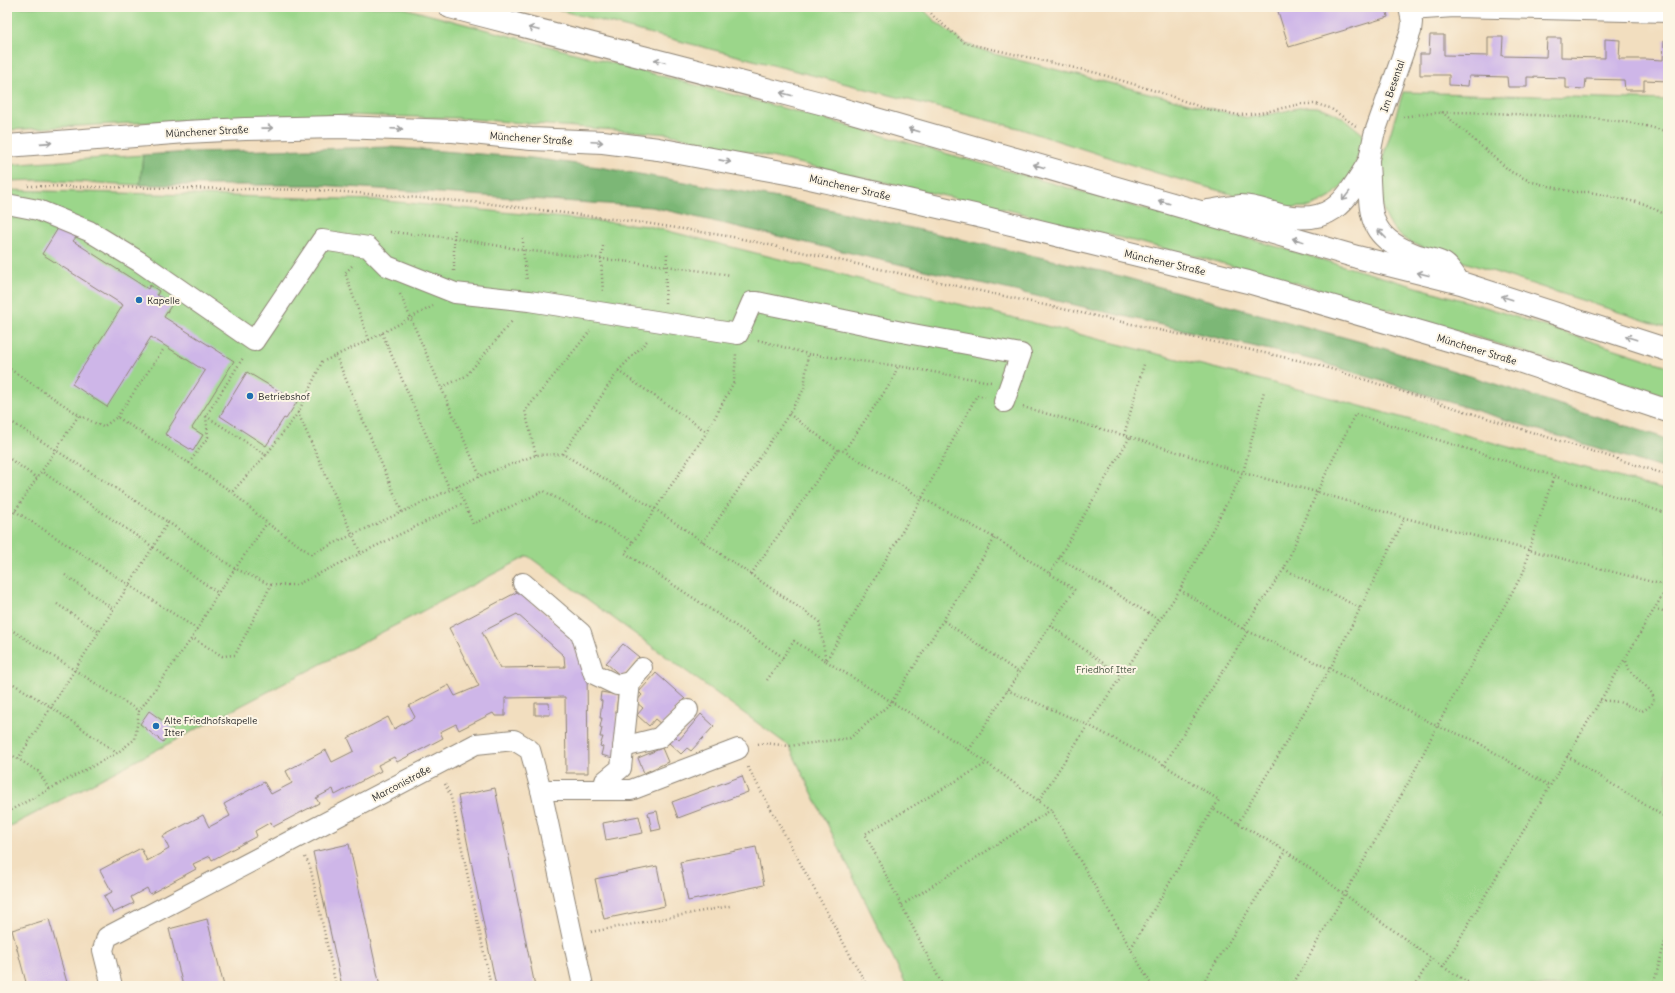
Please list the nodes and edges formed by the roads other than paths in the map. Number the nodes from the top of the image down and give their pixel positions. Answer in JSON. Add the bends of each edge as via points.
{"nodes":[{"id":1,"x":450,"y":7,"type":"edge"},
{"id":2,"x":1410,"y":8,"type":"edge"},
{"id":3,"x":1668,"y":12,"type":"edge"},
{"id":4,"x":7,"y":146,"type":"edge"},
{"id":5,"x":1368,"y":164,"type":"junction"},
{"id":6,"x":7,"y":204,"type":"edge"},
{"id":7,"x":1202,"y":212,"type":"junction"},
{"id":8,"x":1461,"y":283,"type":"junction"},
{"id":9,"x":1668,"y":350,"type":"edge"},
{"id":10,"x":1007,"y":394,"type":"road end"},
{"id":11,"x":1668,"y":411,"type":"edge"},
{"id":12,"x":523,"y":583,"type":"dead end"},
{"id":13,"x":688,"y":710,"type":"dead end"},
{"id":14,"x":624,"y":747,"type":"junction"},
{"id":15,"x":738,"y":749,"type":"road end"},
{"id":16,"x":541,"y":790,"type":"junction"},
{"id":17,"x":604,"y":790,"type":"junction"},
{"id":18,"x":112,"y":986,"type":"edge"},
{"id":19,"x":583,"y":986,"type":"edge"}],
"edges":[{"from":7,"to":1,"type":"main road","one_way":true,"via":[[824,104]]},
{"from":2,"to":3,"type":"street"},
{"from":2,"to":5,"type":"street","name":"Im Besental","via":[[1410,35],[1377,127]]},
{"from":4,"to":11,"type":"main road","name":"Münchener Straße","one_way":true,"via":[[186,132],[339,127],[453,131],[531,139],[603,142],[658,149],[792,174],[974,215],[1248,282],[1507,357]]},
{"from":5,"to":7,"type":"main road","one_way":true,"via":[[1339,206],[1318,216],[1295,218],[1242,206]]},
{"from":8,"to":5,"type":"main road","one_way":true,"via":[[1445,264],[1398,248],[1377,229],[1369,206]]},
{"from":6,"to":10,"type":"street","via":[[38,210],[89,232],[140,262],[254,341],[322,240],[368,247],[388,266],[455,293],[529,301],[738,334],[752,302],[756,302],[1021,354]]},
{"from":8,"to":7,"type":"main road","one_way":true,"via":[[1357,257]]},
{"from":9,"to":8,"type":"main road","one_way":true},
{"from":12,"to":14,"type":"street","via":[[581,633],[594,674],[617,685],[636,675]]},
{"from":13,"to":14,"type":"street","via":[[660,738]]},
{"from":14,"to":17,"type":"street","via":[[621,768],[605,781]]},
{"from":15,"to":17,"type":"street","via":[[631,790]]},
{"from":16,"to":17,"type":"street"},
{"from":16,"to":18,"type":"street","name":"Marconistraße","via":[[530,750],[514,740],[476,744],[107,937],[103,950]]},
{"from":16,"to":19,"type":"street","name":"Marconistraße"}]}
